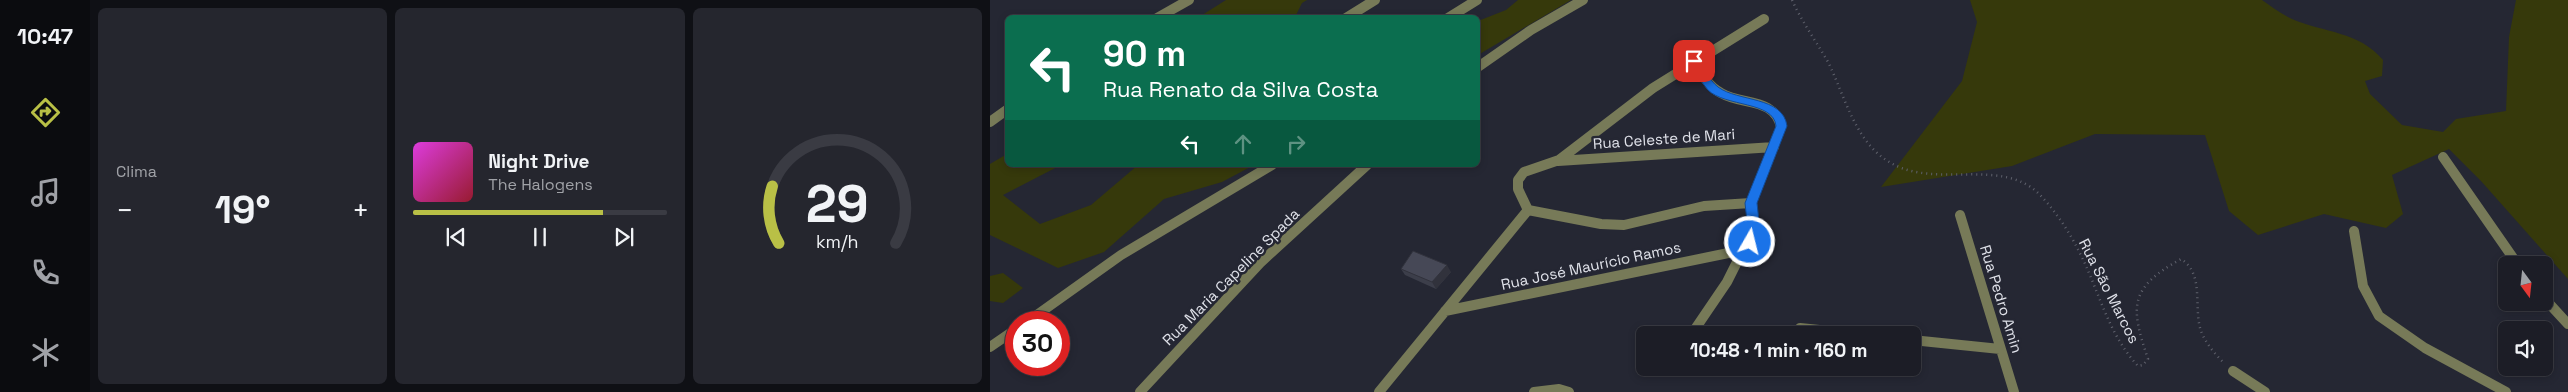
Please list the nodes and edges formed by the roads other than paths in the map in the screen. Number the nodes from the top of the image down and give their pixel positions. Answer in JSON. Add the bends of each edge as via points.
{"nodes":[{"id":1,"x":1189,"y":0,"type":"edge"},
{"id":2,"x":1375,"y":0,"type":"edge"},
{"id":3,"x":1477,"y":0,"type":"edge"},
{"id":4,"x":1583,"y":0,"type":"edge"},
{"id":5,"x":1162,"y":15,"type":"edge"},
{"id":6,"x":1351,"y":15,"type":"edge"},
{"id":7,"x":1453,"y":15,"type":"edge"},
{"id":8,"x":1764,"y":19,"type":"dead end"},
{"id":9,"x":1694,"y":61,"type":"junction"},
{"id":10,"x":1480,"y":66,"type":"edge"},
{"id":11,"x":1005,"y":112,"type":"edge"},
{"id":12,"x":990,"y":122,"type":"edge"},
{"id":13,"x":1774,"y":147,"type":"junction"},
{"id":14,"x":2444,"y":157,"type":"dead end"},
{"id":15,"x":1556,"y":161,"type":"junction"},
{"id":16,"x":1269,"y":167,"type":"edge"},
{"id":17,"x":1365,"y":167,"type":"edge"},
{"id":18,"x":1751,"y":203,"type":"junction"},
{"id":19,"x":1528,"y":210,"type":"junction"},
{"id":20,"x":1960,"y":215,"type":"dead end"},
{"id":21,"x":2354,"y":231,"type":"dead end"},
{"id":22,"x":1743,"y":250,"type":"junction"},
{"id":23,"x":2512,"y":256,"type":"edge"},
{"id":24,"x":2553,"y":308,"type":"edge"},
{"id":25,"x":1042,"y":311,"type":"edge"},
{"id":26,"x":1445,"y":311,"type":"junction"},
{"id":27,"x":2568,"y":324,"type":"edge"},
{"id":28,"x":1697,"y":326,"type":"edge"},
{"id":29,"x":1005,"y":337,"type":"edge"},
{"id":30,"x":1921,"y":341,"type":"edge"},
{"id":31,"x":990,"y":347,"type":"edge"},
{"id":32,"x":2000,"y":348,"type":"junction"},
{"id":33,"x":2233,"y":371,"type":"road end"},
{"id":34,"x":1140,"y":392,"type":"edge"},
{"id":35,"x":1379,"y":392,"type":"edge"},
{"id":36,"x":1534,"y":392,"type":"edge"},
{"id":37,"x":1569,"y":392,"type":"edge"},
{"id":38,"x":2014,"y":392,"type":"edge"},
{"id":39,"x":2265,"y":392,"type":"edge"},
{"id":40,"x":2506,"y":392,"type":"edge"}],
"edges":[{"from":1,"to":5,"type":"street"},
{"from":2,"to":6,"type":"street"},
{"from":3,"to":7,"type":"street"},
{"from":4,"to":10,"type":"street","via":[[1530,30]]},
{"from":8,"to":9,"type":"street"},
{"from":9,"to":13,"type":"street","via":[[1712,88],[1724,95],[1773,110],[1780,118],[1781,126]]},
{"from":9,"to":15,"type":"street"},
{"from":11,"to":12,"type":"street"},
{"from":13,"to":15,"type":"street","name":"Rua Celeste de Mari"},
{"from":13,"to":18,"type":"street"},
{"from":14,"to":23,"type":"street"},
{"from":15,"to":19,"type":"street","via":[[1521,174],[1517,182],[1518,191]]},
{"from":16,"to":25,"type":"street","via":[[1121,254]]},
{"from":17,"to":34,"type":"street","name":"Rua Maria Capeline Spada","via":[[1260,263]]},
{"from":18,"to":19,"type":"street","via":[[1704,206],[1624,226]]},
{"from":18,"to":22,"type":"street","via":[[1754,231]]},
{"from":19,"to":26,"type":"street"},
{"from":20,"to":32,"type":"street","name":"Rua Pedro Amin"},
{"from":21,"to":40,"type":"street","via":[[2363,286],[2379,316],[2425,348]]},
{"from":22,"to":26,"type":"street","name":"Rua José Maurício Ramos"},
{"from":22,"to":28,"type":"street"},
{"from":24,"to":27,"type":"street"},
{"from":26,"to":35,"type":"street"},
{"from":29,"to":31,"type":"street"},
{"from":30,"to":32,"type":"street"},
{"from":32,"to":38,"type":"street","name":"Rua Pedro Amin"},
{"from":33,"to":39,"type":"street"},
{"from":36,"to":37,"type":"street","via":[[1559,389]]}]}
